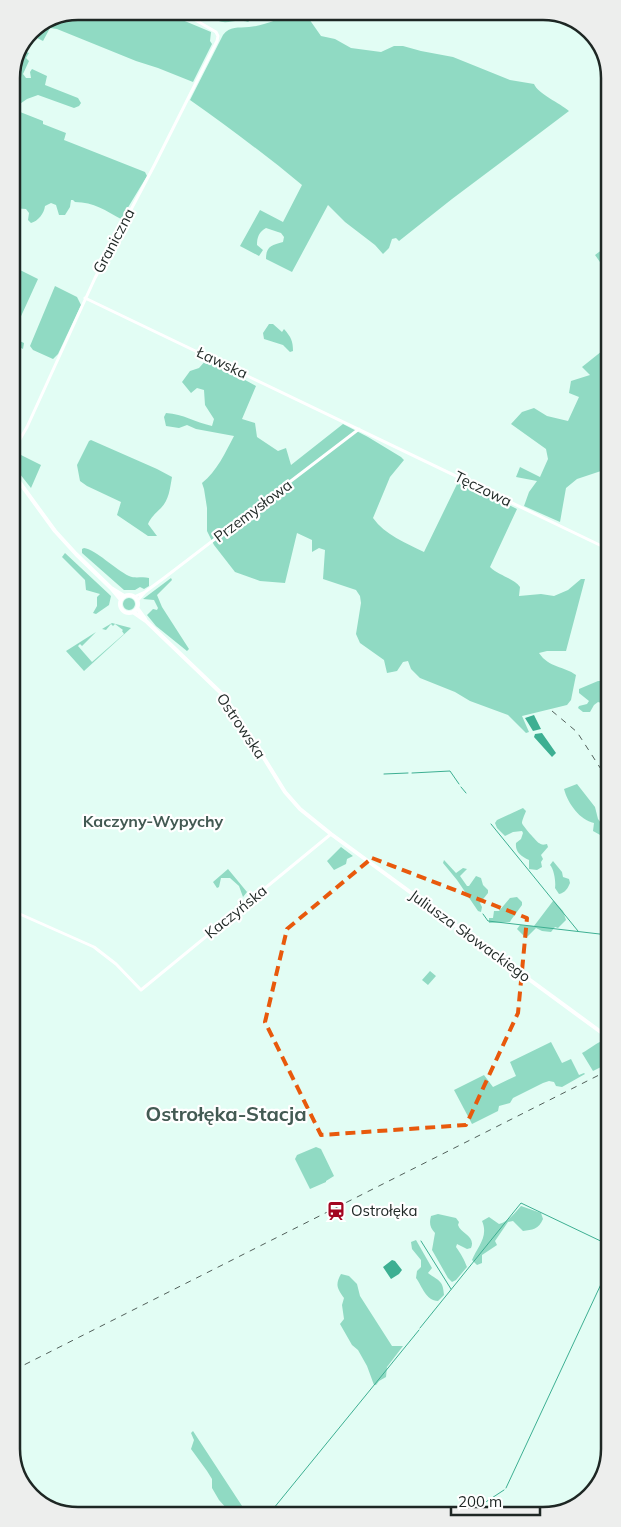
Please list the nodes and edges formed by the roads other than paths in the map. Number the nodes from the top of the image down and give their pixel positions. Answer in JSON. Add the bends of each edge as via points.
{"nodes":[{"id":1,"x":195,"y":20,"type":"edge"},
{"id":2,"x":85,"y":298,"type":"junction"},
{"id":3,"x":360,"y":429,"type":"junction"},
{"id":4,"x":20,"y":440,"type":"edge"},
{"id":5,"x":20,"y":483,"type":"edge"},
{"id":6,"x":601,"y":545,"type":"edge"},
{"id":7,"x":122,"y":598,"type":"junction"},
{"id":8,"x":136,"y":599,"type":"junction"},
{"id":9,"x":137,"y":608,"type":"junction"},
{"id":10,"x":133,"y":612,"type":"junction"},
{"id":11,"x":146,"y":621,"type":"junction"},
{"id":12,"x":331,"y":834,"type":"junction"},
{"id":13,"x":20,"y":913,"type":"edge"},
{"id":14,"x":601,"y":1032,"type":"edge"}],
"edges":[{"from":1,"to":2,"type":"street","name":"Graniczna","via":[[216,32],[217,41]]},
{"from":2,"to":3,"type":"street","name":"Ławska"},
{"from":2,"to":4,"type":"street","name":"Graniczna"},
{"from":3,"to":6,"type":"street","name":"Tęczowa"},
{"from":3,"to":8,"type":"street","name":"Przemysłowa"},
{"from":5,"to":7,"type":"main road","via":[[54,531]]},
{"from":7,"to":8,"type":"main road","via":[[131,595]]},
{"from":7,"to":10,"type":"main road","via":[[122,611]]},
{"from":8,"to":9,"type":"main road"},
{"from":9,"to":10,"type":"main road"},
{"from":9,"to":11,"type":"main road","name":"Ostrowska"},
{"from":10,"to":11,"type":"main road","name":"Ostrowska"},
{"from":11,"to":12,"type":"main road","name":"Ostrowska","via":[[221,693],[285,792]]},
{"from":12,"to":13,"type":"street","name":"Kaczyńska","via":[[141,990],[94,947]]},
{"from":12,"to":14,"type":"main road","name":"Juliusza Słowackiego"}]}
